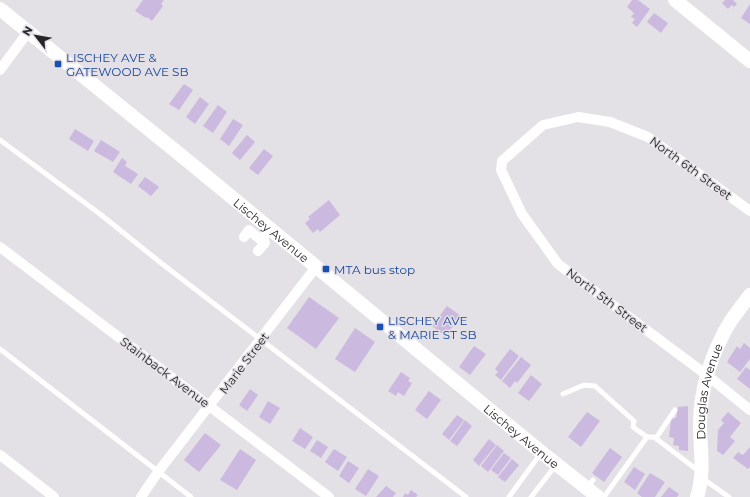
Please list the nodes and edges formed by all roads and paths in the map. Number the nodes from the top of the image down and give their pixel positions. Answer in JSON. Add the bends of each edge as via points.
{"nodes":[{"id":1,"x":675,"y":0,"type":"edge"},
{"id":2,"x":0,"y":9,"type":"edge"},
{"id":3,"x":28,"y":32,"type":"junction"},
{"id":4,"x":750,"y":61,"type":"edge"},
{"id":5,"x":0,"y":70,"type":"edge"},
{"id":6,"x":0,"y":140,"type":"edge"},
{"id":7,"x":502,"y":161,"type":"joint"},
{"id":8,"x":750,"y":211,"type":"edge"},
{"id":9,"x":270,"y":229,"type":"junction"},
{"id":10,"x":254,"y":242,"type":"dead end"},
{"id":11,"x":0,"y":248,"type":"edge"},
{"id":12,"x":316,"y":267,"type":"junction"},
{"id":13,"x":748,"y":303,"type":"edge"},
{"id":14,"x":261,"y":341,"type":"junction"},
{"id":15,"x":0,"y":349,"type":"edge"},
{"id":16,"x":708,"y":376,"type":"junction"},
{"id":17,"x":563,"y":394,"type":"dead end"},
{"id":18,"x":210,"y":406,"type":"junction"},
{"id":19,"x":675,"y":410,"type":"dead end"},
{"id":20,"x":750,"y":410,"type":"edge"},
{"id":21,"x":647,"y":437,"type":"junction"},
{"id":22,"x":656,"y":438,"type":"junction"},
{"id":23,"x":541,"y":452,"type":"junction"},
{"id":24,"x":0,"y":455,"type":"edge"},
{"id":25,"x":557,"y":464,"type":"junction"},
{"id":26,"x":158,"y":472,"type":"junction"},
{"id":27,"x":701,"y":476,"type":"junction"},
{"id":28,"x":593,"y":488,"type":"edge"},
{"id":29,"x":54,"y":497,"type":"edge"},
{"id":30,"x":141,"y":497,"type":"edge"},
{"id":31,"x":191,"y":497,"type":"edge"},
{"id":32,"x":329,"y":497,"type":"edge"},
{"id":33,"x":466,"y":497,"type":"edge"},
{"id":34,"x":509,"y":497,"type":"edge"},
{"id":35,"x":531,"y":497,"type":"edge"},
{"id":36,"x":604,"y":497,"type":"edge"},
{"id":37,"x":697,"y":497,"type":"edge"},
{"id":38,"x":730,"y":497,"type":"edge"}],
"edges":[{"from":1,"to":4,"type":"street"},
{"from":2,"to":3,"type":"street","name":"Lischey Avenue"},
{"from":3,"to":5,"type":"street"},
{"from":3,"to":9,"type":"street","name":"Lischey Avenue"},
{"from":6,"to":14,"type":"lane","via":[[100,214]]},
{"from":7,"to":8,"type":"street","name":"North 6th Street","via":[[543,125],[578,117],[610,122],[648,137]]},
{"from":7,"to":16,"type":"street","name":"North 5th Street","via":[[501,170],[522,214],[558,264]]},
{"from":9,"to":10,"type":"street"},
{"from":9,"to":12,"type":"street","name":"Lischey Avenue"},
{"from":11,"to":18,"type":"street","name":"Stainback Avenue"},
{"from":12,"to":14,"type":"street","name":"Marie Street"},
{"from":12,"to":23,"type":"street","name":"Lischey Avenue"},
{"from":13,"to":16,"type":"street","name":"Douglas Avenue","via":[[730,322],[717,348]]},
{"from":14,"to":18,"type":"street","name":"Marie Street"},
{"from":14,"to":33,"type":"lane"},
{"from":15,"to":26,"type":"lane"},
{"from":16,"to":20,"type":"street","name":"North 5th Street"},
{"from":16,"to":27,"type":"street","name":"Douglas Avenue","via":[[701,400]]},
{"from":17,"to":21,"type":"lane","via":[[584,385],[595,386],[634,421],[633,427]]},
{"from":18,"to":26,"type":"street","name":"Marie Street"},
{"from":18,"to":32,"type":"street","name":"Stainback Avenue"},
{"from":19,"to":22,"type":"lane"},
{"from":21,"to":22,"type":"lane"},
{"from":21,"to":36,"type":"lane"},
{"from":22,"to":27,"type":"lane"},
{"from":23,"to":25,"type":"street","name":"Lischey Avenue"},
{"from":23,"to":34,"type":"lane"},
{"from":24,"to":29,"type":"street"},
{"from":25,"to":28,"type":"street","name":"Lischey Avenue"},
{"from":25,"to":35,"type":"lane"},
{"from":26,"to":30,"type":"street","name":"Marie Street"},
{"from":26,"to":31,"type":"lane"},
{"from":27,"to":37,"type":"street","name":"Douglas Avenue"},
{"from":27,"to":38,"type":"lane"}]}
